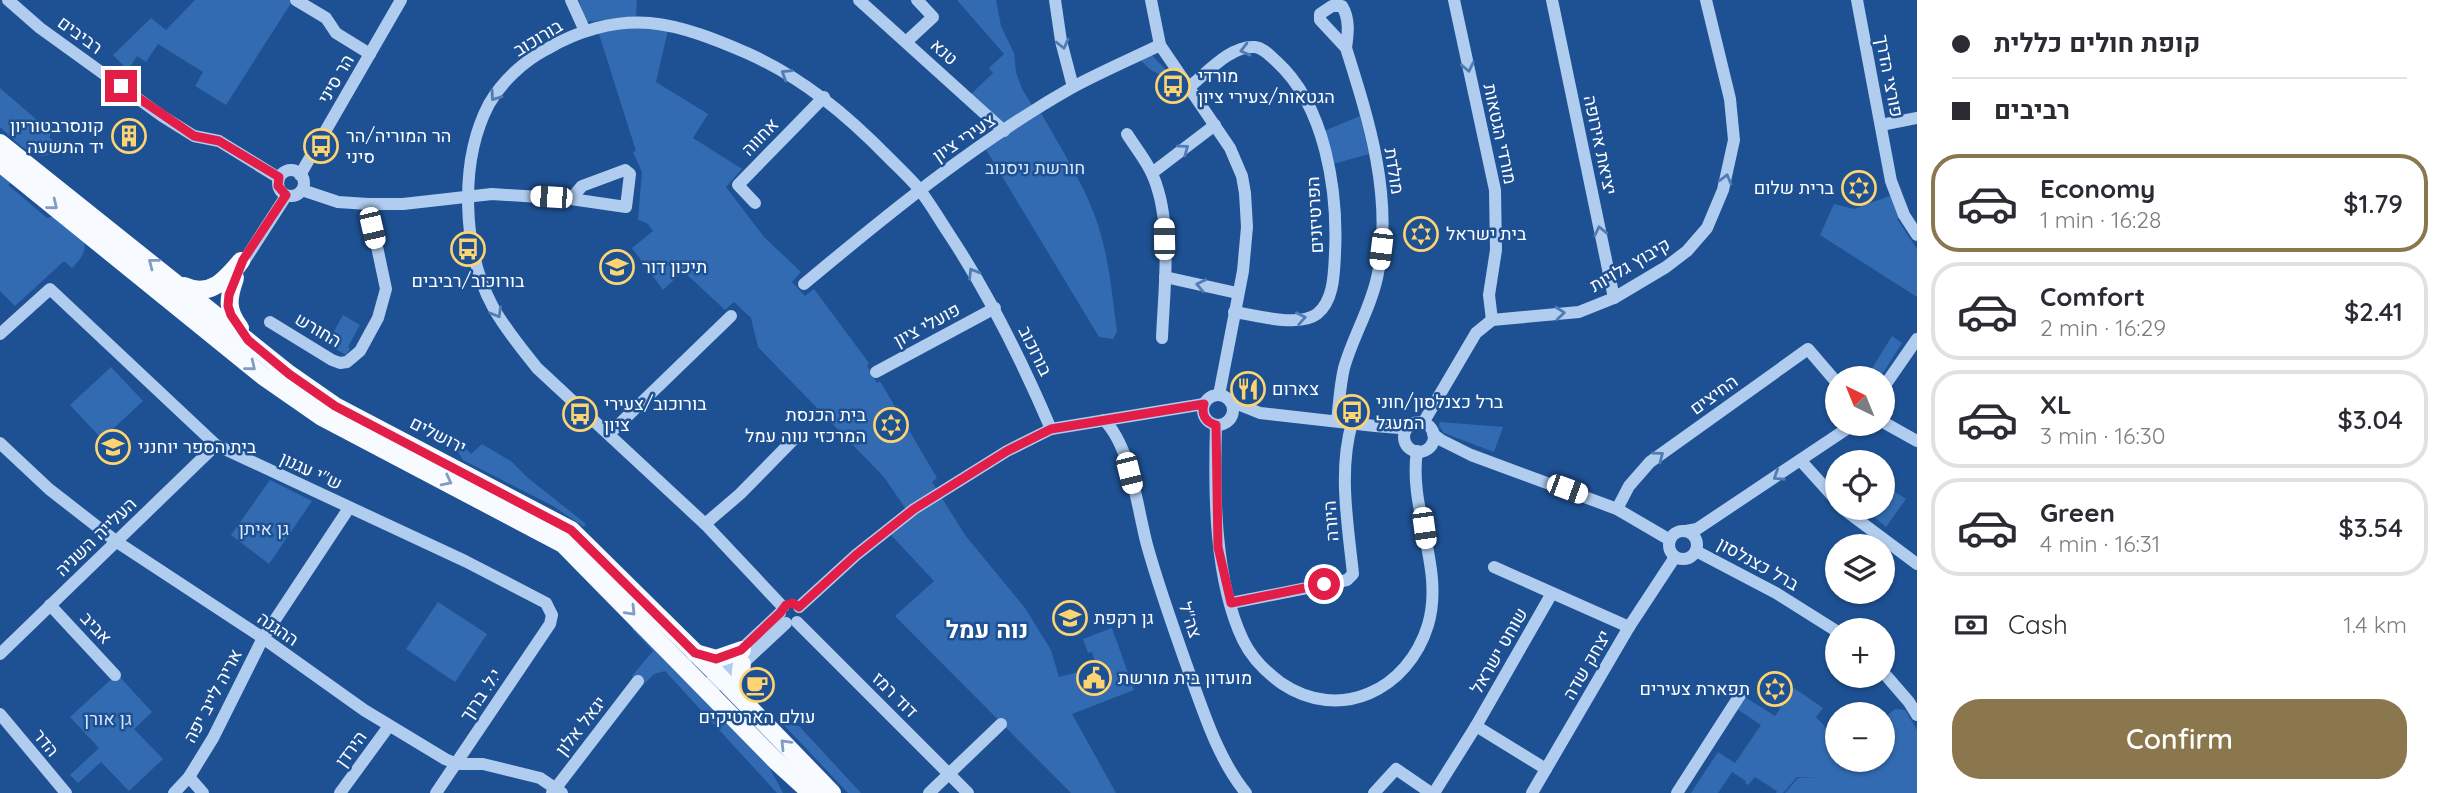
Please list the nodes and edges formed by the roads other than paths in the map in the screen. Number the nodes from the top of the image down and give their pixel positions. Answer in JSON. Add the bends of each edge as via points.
{"nodes":[{"id":1,"x":8,"y":0,"type":"edge"},
{"id":2,"x":296,"y":0,"type":"edge"},
{"id":3,"x":401,"y":0,"type":"edge"},
{"id":4,"x":571,"y":0,"type":"edge"},
{"id":5,"x":859,"y":0,"type":"edge"},
{"id":6,"x":917,"y":0,"type":"edge"},
{"id":7,"x":1055,"y":0,"type":"edge"},
{"id":8,"x":1151,"y":0,"type":"edge"},
{"id":9,"x":1454,"y":0,"type":"edge"},
{"id":10,"x":1552,"y":0,"type":"edge"},
{"id":11,"x":1706,"y":0,"type":"edge"},
{"id":12,"x":1857,"y":0,"type":"edge"},
{"id":13,"x":585,"y":31,"type":"junction"},
{"id":14,"x":906,"y":42,"type":"junction"},
{"id":15,"x":1160,"y":45,"type":"junction"},
{"id":16,"x":1346,"y":48,"type":"dead end"},
{"id":17,"x":370,"y":54,"type":"junction"},
{"id":18,"x":1073,"y":87,"type":"junction"},
{"id":19,"x":1188,"y":88,"type":"junction"},
{"id":20,"x":824,"y":97,"type":"junction"},
{"id":21,"x":1917,"y":118,"type":"edge"},
{"id":22,"x":1215,"y":125,"type":"junction"},
{"id":23,"x":1881,"y":125,"type":"junction"},
{"id":24,"x":1004,"y":131,"type":"junction"},
{"id":25,"x":1127,"y":134,"type":"dead end"},
{"id":26,"x":0,"y":143,"type":"edge"},
{"id":27,"x":0,"y":163,"type":"edge"},
{"id":28,"x":1152,"y":173,"type":"junction"},
{"id":29,"x":300,"y":174,"type":"junction"},
{"id":30,"x":279,"y":177,"type":"junction"},
{"id":31,"x":919,"y":189,"type":"junction"},
{"id":32,"x":302,"y":190,"type":"junction"},
{"id":33,"x":286,"y":195,"type":"junction"},
{"id":34,"x":467,"y":196,"type":"junction"},
{"id":35,"x":571,"y":199,"type":"junction"},
{"id":36,"x":755,"y":203,"type":"dead end"},
{"id":37,"x":368,"y":204,"type":"junction"},
{"id":38,"x":1917,"y":235,"type":"edge"},
{"id":39,"x":240,"y":266,"type":"junction"},
{"id":40,"x":1165,"y":277,"type":"junction"},
{"id":41,"x":177,"y":282,"type":"junction"},
{"id":42,"x":804,"y":284,"type":"dead end"},
{"id":43,"x":1237,"y":293,"type":"junction"},
{"id":44,"x":1614,"y":298,"type":"junction"},
{"id":45,"x":995,"y":308,"type":"junction"},
{"id":46,"x":210,"y":309,"type":"junction"},
{"id":47,"x":1234,"y":312,"type":"junction"},
{"id":48,"x":731,"y":316,"type":"dead end"},
{"id":49,"x":1492,"y":320,"type":"junction"},
{"id":50,"x":270,"y":322,"type":"dead end"},
{"id":51,"x":198,"y":323,"type":"junction"},
{"id":52,"x":0,"y":334,"type":"edge"},
{"id":53,"x":1161,"y":338,"type":"dead end"},
{"id":54,"x":1917,"y":339,"type":"edge"},
{"id":55,"x":248,"y":340,"type":"junction"},
{"id":56,"x":1825,"y":369,"type":"edge"},
{"id":57,"x":1895,"y":371,"type":"edge"},
{"id":58,"x":876,"y":372,"type":"dead end"},
{"id":59,"x":1225,"y":398,"type":"junction"},
{"id":60,"x":1204,"y":410,"type":"junction"},
{"id":61,"x":1260,"y":413,"type":"junction"},
{"id":62,"x":1132,"y":417,"type":"junction"},
{"id":63,"x":1104,"y":420,"type":"junction"},
{"id":64,"x":1229,"y":420,"type":"junction"},
{"id":65,"x":1337,"y":421,"type":"junction"},
{"id":66,"x":1352,"y":423,"type":"junction"},
{"id":67,"x":1417,"y":424,"type":"junction"},
{"id":68,"x":1216,"y":425,"type":"junction"},
{"id":69,"x":1375,"y":426,"type":"junction"},
{"id":70,"x":1051,"y":429,"type":"junction"},
{"id":71,"x":1895,"y":429,"type":"edge"},
{"id":72,"x":610,"y":433,"type":"junction"},
{"id":73,"x":1433,"y":434,"type":"junction"},
{"id":74,"x":1837,"y":436,"type":"edge"},
{"id":75,"x":795,"y":438,"type":"dead end"},
{"id":76,"x":1917,"y":441,"type":"edge"},
{"id":77,"x":0,"y":443,"type":"edge"},
{"id":78,"x":1406,"y":443,"type":"junction"},
{"id":79,"x":216,"y":445,"type":"junction"},
{"id":80,"x":1123,"y":449,"type":"junction"},
{"id":81,"x":1423,"y":450,"type":"junction"},
{"id":82,"x":1471,"y":455,"type":"junction"},
{"id":83,"x":1801,"y":461,"type":"junction"},
{"id":84,"x":1825,"y":488,"type":"edge"},
{"id":85,"x":349,"y":508,"type":"junction"},
{"id":86,"x":1617,"y":509,"type":"junction"},
{"id":87,"x":1858,"y":520,"type":"edge"},
{"id":88,"x":705,"y":524,"type":"junction"},
{"id":89,"x":1686,"y":531,"type":"junction"},
{"id":90,"x":1670,"y":540,"type":"junction"},
{"id":91,"x":117,"y":542,"type":"junction"},
{"id":92,"x":1696,"y":551,"type":"junction"},
{"id":93,"x":1675,"y":557,"type":"junction"},
{"id":94,"x":1917,"y":564,"type":"edge"},
{"id":95,"x":1494,"y":568,"type":"dead end"},
{"id":96,"x":1552,"y":593,"type":"junction"},
{"id":97,"x":1231,"y":603,"type":"junction"},
{"id":98,"x":50,"y":605,"type":"junction"},
{"id":99,"x":552,"y":615,"type":"joint"},
{"id":100,"x":787,"y":616,"type":"junction"},
{"id":101,"x":1825,"y":624,"type":"edge"},
{"id":102,"x":1629,"y":627,"type":"junction"},
{"id":103,"x":263,"y":638,"type":"junction"},
{"id":104,"x":695,"y":653,"type":"junction"},
{"id":105,"x":0,"y":654,"type":"edge"},
{"id":106,"x":742,"y":657,"type":"junction"},
{"id":107,"x":115,"y":675,"type":"dead end"},
{"id":108,"x":720,"y":677,"type":"junction"},
{"id":109,"x":638,"y":681,"type":"dead end"},
{"id":110,"x":1895,"y":686,"type":"edge"},
{"id":111,"x":707,"y":689,"type":"junction"},
{"id":112,"x":1740,"y":695,"type":"dead end"},
{"id":113,"x":0,"y":714,"type":"edge"},
{"id":114,"x":1917,"y":715,"type":"edge"},
{"id":115,"x":761,"y":720,"type":"junction"},
{"id":116,"x":1001,"y":724,"type":"dead end"},
{"id":117,"x":389,"y":726,"type":"junction"},
{"id":118,"x":1476,"y":726,"type":"junction"},
{"id":119,"x":776,"y":761,"type":"junction"},
{"id":120,"x":457,"y":764,"type":"junction"},
{"id":121,"x":1546,"y":769,"type":"junction"},
{"id":122,"x":949,"y":774,"type":"junction"},
{"id":123,"x":188,"y":777,"type":"junction"},
{"id":124,"x":556,"y":791,"type":"edge"},
{"id":125,"x":66,"y":793,"type":"edge"},
{"id":126,"x":174,"y":793,"type":"edge"},
{"id":127,"x":204,"y":793,"type":"edge"},
{"id":128,"x":340,"y":793,"type":"edge"},
{"id":129,"x":436,"y":793,"type":"edge"},
{"id":130,"x":790,"y":793,"type":"edge"},
{"id":131,"x":811,"y":793,"type":"edge"},
{"id":132,"x":832,"y":793,"type":"edge"},
{"id":133,"x":929,"y":793,"type":"edge"},
{"id":134,"x":968,"y":793,"type":"edge"},
{"id":135,"x":1246,"y":793,"type":"edge"},
{"id":136,"x":1374,"y":793,"type":"edge"},
{"id":137,"x":1432,"y":793,"type":"edge"},
{"id":138,"x":1532,"y":793,"type":"edge"},
{"id":139,"x":1677,"y":793,"type":"edge"}],
"edges":[{"from":1,"to":30,"type":"street","name":"רביבים","via":[[158,113],[194,136],[219,141]]},
{"from":2,"to":17,"type":"street"},
{"from":3,"to":17,"type":"street","name":"הר סיני"},
{"from":4,"to":13,"type":"street"},
{"from":5,"to":14,"type":"street","name":"טנא"},
{"from":6,"to":14,"type":"street","via":[[933,17]]},
{"from":7,"to":18,"type":"street","one_way":true},
{"from":8,"to":15,"type":"street"},
{"from":9,"to":49,"type":"street","name":"מורדי הגטאות","one_way":true,"via":[[1495,190],[1496,250],[1489,295]]},
{"from":44,"to":10,"type":"street","name":"יציאת אירופה","one_way":true},
{"from":44,"to":11,"type":"street","name":"קיבוץ גלויות","one_way":true,"via":[[1687,251],[1707,228],[1723,190],[1734,141]]},
{"from":12,"to":23,"type":"street","name":"פורצי הדרך"},
{"from":20,"to":13,"type":"street","name":"בורוכוב","one_way":true,"via":[[719,40],[652,23]]},
{"from":13,"to":34,"type":"street","name":"בורוכוב","one_way":true,"via":[[532,57],[490,102],[476,134]]},
{"from":14,"to":24,"type":"street","name":"טנא"},
{"from":15,"to":18,"type":"street","name":"צעירי ציון"},
{"from":15,"to":19,"type":"street"},
{"from":16,"to":65,"type":"street","name":"מולדת","via":[[1381,176],[1383,237],[1368,309],[1344,370]]},
{"from":17,"to":29,"type":"street","name":"הר סיני"},
{"from":18,"to":24,"type":"street","name":"צעירי ציון"},
{"from":19,"to":22,"type":"street"},
{"from":47,"to":19,"type":"street","name":"הפרטיזנים","one_way":true,"via":[[1293,321],[1318,313],[1331,290],[1335,263],[1331,172],[1303,95],[1263,50],[1255,47],[1228,56]]},
{"from":20,"to":31,"type":"street","name":"בורוכוב"},
{"from":20,"to":36,"type":"street","name":"אחווה","via":[[738,185]]},
{"from":21,"to":23,"type":"street"},
{"from":28,"to":22,"type":"street","one_way":true},
{"from":22,"to":43,"type":"street","via":[[1230,148],[1245,193],[1246,236]]},
{"from":23,"to":38,"type":"street","name":"פורצי הדרך","via":[[1891,181]]},
{"from":24,"to":31,"type":"street","name":"צעירי ציון"},
{"from":25,"to":28,"type":"street"},
{"from":41,"to":26,"type":"main road","name":"ירושלים","one_way":true},
{"from":27,"to":51,"type":"main road","name":"ירושלים","one_way":true},
{"from":28,"to":40,"type":"street","via":[[1164,219]]},
{"from":29,"to":30,"type":"street","via":[[289,171]]},
{"from":29,"to":32,"type":"street"},
{"from":30,"to":33,"type":"street","via":[[278,186]]},
{"from":31,"to":42,"type":"street","name":"צעירי ציון"},
{"from":45,"to":31,"type":"street","name":"בורוכוב","one_way":true},
{"from":32,"to":33,"type":"street"},
{"from":32,"to":37,"type":"street","via":[[338,202]]},
{"from":33,"to":39,"type":"street"},
{"from":34,"to":35,"type":"street"},
{"from":34,"to":37,"type":"street"},
{"from":34,"to":72,"type":"street","name":"בורוכוב","one_way":true,"via":[[474,251],[492,306],[537,368]]},
{"from":35,"to":35,"type":"street","via":[[582,186],[625,170],[630,174],[626,206]]},
{"from":37,"to":50,"type":"street","name":"החורש","via":[[386,289],[378,318],[360,351],[340,363]]},
{"from":39,"to":41,"type":"main road","via":[[211,289],[191,289]]},
{"from":39,"to":46,"type":"street"},
{"from":39,"to":55,"type":"main road","via":[[228,306]]},
{"from":43,"to":40,"type":"street","one_way":true},
{"from":40,"to":53,"type":"street"},
{"from":41,"to":46,"type":"main road","name":"ירושלים"},
{"from":43,"to":47,"type":"street"},
{"from":49,"to":44,"type":"street","name":"קיבוץ גלויות","one_way":true,"via":[[1579,312]]},
{"from":45,"to":58,"type":"street","name":"פועלי ציון"},
{"from":45,"to":70,"type":"street","name":"בורוכוב"},
{"from":46,"to":51,"type":"street"},
{"from":46,"to":55,"type":"main road","name":"ירושלים"},
{"from":47,"to":59,"type":"street"},
{"from":48,"to":72,"type":"street"},
{"from":49,"to":67,"type":"street","via":[[1476,333]]},
{"from":51,"to":111,"type":"main road","name":"ירושלים","one_way":true,"via":[[322,417],[564,544]]},
{"from":52,"to":79,"type":"street","name":"ש\"י עגנון","via":[[50,289]]},
{"from":54,"to":57,"type":"street"},
{"from":55,"to":104,"type":"main road","name":"ירושלים","via":[[335,406],[571,530]]},
{"from":86,"to":56,"type":"street","name":"החיצים","one_way":true,"via":[[1650,462],[1808,349]]},
{"from":59,"to":60,"type":"street","via":[[1210,397]]},
{"from":59,"to":61,"type":"street"},
{"from":59,"to":64,"type":"street","via":[[1233,409]]},
{"from":60,"to":62,"type":"street"},
{"from":60,"to":68,"type":"street","via":[[1209,423]]},
{"from":61,"to":64,"type":"street"},
{"from":61,"to":65,"type":"street"},
{"from":62,"to":63,"type":"street"},
{"from":62,"to":80,"type":"street"},
{"from":63,"to":70,"type":"street"},
{"from":63,"to":80,"type":"street","name":"צה\"ל"},
{"from":64,"to":68,"type":"street"},
{"from":65,"to":66,"type":"street"},
{"from":66,"to":69,"type":"street"},
{"from":66,"to":97,"type":"street","name":"היורה","via":[[1346,452],[1353,574],[1348,580]]},
{"from":67,"to":69,"type":"street"},
{"from":67,"to":73,"type":"street","via":[[1431,428]]},
{"from":67,"to":78,"type":"street","via":[[1405,433]]},
{"from":68,"to":97,"type":"street","via":[[1218,547]]},
{"from":69,"to":78,"type":"street"},
{"from":70,"to":100,"type":"street","via":[[914,509],[799,607],[801,616]]},
{"from":71,"to":76,"type":"street"},
{"from":72,"to":88,"type":"street","name":"בורוכוב"},
{"from":73,"to":81,"type":"street","via":[[1433,441]]},
{"from":73,"to":82,"type":"street"},
{"from":74,"to":83,"type":"street"},
{"from":75,"to":88,"type":"street"},
{"from":77,"to":91,"type":"street","name":"ההגנה"},
{"from":78,"to":81,"type":"street"},
{"from":79,"to":85,"type":"street","name":"ש\"י עגנון"},
{"from":79,"to":91,"type":"street","name":"העלייה השניה"},
{"from":80,"to":135,"type":"street","name":"צה\"ל","via":[[1149,550],[1189,671],[1224,758]]},
{"from":81,"to":82,"type":"street","via":[[1438,448]]},
{"from":81,"to":97,"type":"street","via":[[1417,486],[1433,592],[1421,644],[1390,682],[1373,693],[1337,702],[1290,689],[1271,676],[1244,644]]},
{"from":82,"to":86,"type":"street"},
{"from":83,"to":84,"type":"street"},
{"from":83,"to":89,"type":"street","one_way":true,"via":[[1697,529]]},
{"from":85,"to":99,"type":"street","name":"ש\"י עגנון","via":[[546,603]]},
{"from":85,"to":103,"type":"street","name":"אריה לייב יפה"},
{"from":86,"to":90,"type":"street"},
{"from":87,"to":94,"type":"street"},
{"from":88,"to":100,"type":"street","name":"בורוכוב"},
{"from":89,"to":90,"type":"street","via":[[1677,532]]},
{"from":89,"to":92,"type":"street","via":[[1697,540]]},
{"from":90,"to":93,"type":"street"},
{"from":91,"to":98,"type":"street","name":"העלייה השניה"},
{"from":91,"to":103,"type":"street","name":"ההגנה"},
{"from":92,"to":93,"type":"street","via":[[1687,559]]},
{"from":92,"to":101,"type":"street","name":"ברל כצנלסון"},
{"from":93,"to":102,"type":"street","name":"יצחק שדה"},
{"from":95,"to":96,"type":"street","name":"שוחט ישראל"},
{"from":96,"to":102,"type":"street","name":"שוחט ישראל"},
{"from":96,"to":118,"type":"street","name":"שוחט ישראל"},
{"from":98,"to":105,"type":"street","name":"העלייה השניה"},
{"from":98,"to":107,"type":"street","name":"אביב"},
{"from":99,"to":120,"type":"street","name":"י.ל. ברוך"},
{"from":100,"to":106,"type":"street"},
{"from":100,"to":122,"type":"street","name":"דוד רמז"},
{"from":102,"to":121,"type":"street","name":"יצחק שדה"},
{"from":103,"to":117,"type":"street","name":"ההגנה"},
{"from":103,"to":123,"type":"street","name":"אריה לייב יפה"},
{"from":104,"to":106,"type":"main road","via":[[716,659]]},
{"from":104,"to":108,"type":"main road","name":"ירושלים"},
{"from":106,"to":108,"type":"street"},
{"from":106,"to":115,"type":"main road","via":[[741,690]]},
{"from":108,"to":111,"type":"street"},
{"from":108,"to":115,"type":"main road","name":"ירושלים"},
{"from":109,"to":124,"type":"street","name":"יגאל אלון"},
{"from":110,"to":114,"type":"street"},
{"from":111,"to":119,"type":"main road","name":"ירושלים"},
{"from":112,"to":139,"type":"street"},
{"from":113,"to":125,"type":"street","name":"הדר"},
{"from":132,"to":115,"type":"main road","name":"ירושלים","one_way":true},
{"from":116,"to":122,"type":"street"},
{"from":117,"to":120,"type":"street","name":"ההגנה"},
{"from":117,"to":128,"type":"street","name":"הירדן"},
{"from":118,"to":121,"type":"street"},
{"from":118,"to":137,"type":"street","name":"שוחט ישראל"},
{"from":119,"to":130,"type":"main road"},
{"from":119,"to":131,"type":"main road","name":"ירושלים"},
{"from":120,"to":124,"type":"street","name":"ההגנה","via":[[483,764],[528,774]]},
{"from":120,"to":129,"type":"street","name":"י.ל. ברוך"},
{"from":121,"to":138,"type":"street","name":"יצחק שדה"},
{"from":122,"to":133,"type":"street"},
{"from":122,"to":134,"type":"street","name":"דוד רמז"},
{"from":123,"to":126,"type":"street","name":"אריה לייב יפה"},
{"from":123,"to":127,"type":"street"},
{"from":136,"to":137,"type":"street","name":"שוחט ישראל","via":[[1396,769]]}]}
